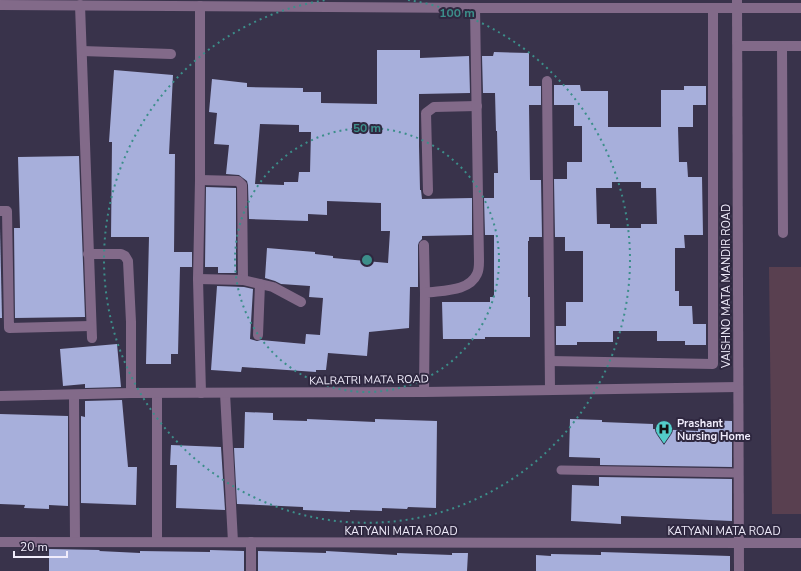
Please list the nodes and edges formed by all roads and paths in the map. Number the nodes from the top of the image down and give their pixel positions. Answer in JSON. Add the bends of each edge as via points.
{"nodes":[{"id":1,"x":167,"y":3,"type":"edge"},
{"id":2,"x":559,"y":4,"type":"edge"},
{"id":3,"x":737,"y":4,"type":"edge"},
{"id":4,"x":0,"y":5,"type":"edge"},
{"id":5,"x":80,"y":6,"type":"junction"},
{"id":6,"x":200,"y":6,"type":"junction"},
{"id":7,"x":475,"y":8,"type":"junction"},
{"id":8,"x":713,"y":8,"type":"junction"},
{"id":9,"x":801,"y":8,"type":"edge"},
{"id":10,"x":738,"y":46,"type":"junction"},
{"id":11,"x":782,"y":46,"type":"junction"},
{"id":12,"x":801,"y":46,"type":"edge"},
{"id":13,"x":82,"y":51,"type":"junction"},
{"id":14,"x":171,"y":54,"type":"dead end"},
{"id":15,"x":547,"y":81,"type":"dead end"},
{"id":16,"x":477,"y":106,"type":"junction"},
{"id":17,"x":200,"y":180,"type":"junction"},
{"id":18,"x":428,"y":191,"type":"dead end"},
{"id":19,"x":0,"y":211,"type":"edge"},
{"id":20,"x":783,"y":233,"type":"dead end"},
{"id":21,"x":424,"y":245,"type":"dead end"},
{"id":22,"x":88,"y":254,"type":"junction"},
{"id":23,"x":198,"y":279,"type":"junction"},
{"id":24,"x":243,"y":280,"type":"junction"},
{"id":25,"x":260,"y":284,"type":"junction"},
{"id":26,"x":425,"y":293,"type":"junction"},
{"id":27,"x":301,"y":302,"type":"dead end"},
{"id":28,"x":90,"y":326,"type":"junction"},
{"id":29,"x":258,"y":335,"type":"dead end"},
{"id":30,"x":92,"y":338,"type":"dead end"},
{"id":31,"x":550,"y":361,"type":"junction"},
{"id":32,"x":738,"y":387,"type":"junction"},
{"id":33,"x":550,"y":389,"type":"junction"},
{"id":34,"x":424,"y":392,"type":"junction"},
{"id":35,"x":131,"y":393,"type":"junction"},
{"id":36,"x":201,"y":393,"type":"junction"},
{"id":37,"x":225,"y":393,"type":"junction"},
{"id":38,"x":157,"y":394,"type":"junction"},
{"id":39,"x":74,"y":395,"type":"junction"},
{"id":40,"x":0,"y":396,"type":"edge"},
{"id":41,"x":561,"y":470,"type":"dead end"},
{"id":42,"x":738,"y":473,"type":"junction"},
{"id":43,"x":0,"y":542,"type":"edge"},
{"id":44,"x":75,"y":542,"type":"junction"},
{"id":45,"x":158,"y":542,"type":"junction"},
{"id":46,"x":233,"y":542,"type":"junction"},
{"id":47,"x":251,"y":542,"type":"junction"},
{"id":48,"x":738,"y":543,"type":"junction"},
{"id":49,"x":801,"y":543,"type":"edge"},
{"id":50,"x":252,"y":571,"type":"edge"},
{"id":51,"x":739,"y":571,"type":"edge"}],
"edges":[{"from":1,"to":5,"type":"street"},
{"from":1,"to":6,"type":"street"},
{"from":2,"to":7,"type":"street"},
{"from":2,"to":8,"type":"street"},
{"from":3,"to":8,"type":"street"},
{"from":3,"to":9,"type":"street"},
{"from":3,"to":10,"type":"street","name":"VAISHNO MATA MANDIR ROAD"},
{"from":4,"to":5,"type":"street"},
{"from":5,"to":13,"type":"street"},
{"from":6,"to":7,"type":"street"},
{"from":6,"to":17,"type":"street"},
{"from":7,"to":16,"type":"street"},
{"from":8,"to":31,"type":"street","via":[[713,364]]},
{"from":10,"to":11,"type":"street"},
{"from":10,"to":32,"type":"street","name":"VAISHNO MATA MANDIR ROAD"},
{"from":11,"to":12,"type":"street"},
{"from":11,"to":20,"type":"street"},
{"from":13,"to":14,"type":"street"},
{"from":13,"to":22,"type":"street"},
{"from":15,"to":31,"type":"street"},
{"from":16,"to":18,"type":"street","via":[[434,107],[426,113]]},
{"from":16,"to":26,"type":"street","via":[[478,273],[472,282],[463,288]]},
{"from":17,"to":23,"type":"street"},
{"from":17,"to":24,"type":"street","via":[[238,181],[242,185]]},
{"from":19,"to":28,"type":"street","via":[[7,211],[9,328]]},
{"from":21,"to":26,"type":"street"},
{"from":22,"to":28,"type":"street"},
{"from":22,"to":35,"type":"street","via":[[121,254],[128,261]]},
{"from":23,"to":24,"type":"street"},
{"from":23,"to":36,"type":"street"},
{"from":24,"to":25,"type":"street"},
{"from":25,"to":27,"type":"street","via":[[273,287]]},
{"from":25,"to":29,"type":"street"},
{"from":26,"to":34,"type":"street"},
{"from":28,"to":30,"type":"street"},
{"from":31,"to":33,"type":"street"},
{"from":32,"to":33,"type":"street","name":"KALRATRI MATA ROAD"},
{"from":32,"to":42,"type":"street","name":"VAISHNO MATA MANDIR ROAD"},
{"from":33,"to":34,"type":"street","name":"KALRATRI MATA ROAD"},
{"from":34,"to":37,"type":"street","name":"KALRATRI MATA ROAD"},
{"from":35,"to":38,"type":"street","name":"KALRATRI MATA ROAD"},
{"from":35,"to":39,"type":"street","name":"KALRATRI MATA ROAD"},
{"from":36,"to":37,"type":"street","name":"KALRATRI MATA ROAD"},
{"from":36,"to":38,"type":"street","name":"KALRATRI MATA ROAD"},
{"from":37,"to":46,"type":"street"},
{"from":38,"to":45,"type":"street"},
{"from":39,"to":40,"type":"street","name":"KALRATRI MATA ROAD"},
{"from":39,"to":44,"type":"street"},
{"from":41,"to":42,"type":"lane"},
{"from":42,"to":48,"type":"street","name":"VAISHNO MATA MANDIR ROAD"},
{"from":43,"to":44,"type":"street","name":"KATYANI MATA ROAD"},
{"from":44,"to":45,"type":"street","name":"KATYANI MATA ROAD"},
{"from":45,"to":46,"type":"street","name":"KATYANI MATA ROAD"},
{"from":46,"to":47,"type":"street","name":"KATYANI MATA ROAD"},
{"from":47,"to":48,"type":"street","name":"KATYANI MATA ROAD"},
{"from":47,"to":50,"type":"street"},
{"from":48,"to":49,"type":"street","name":"KATYANI MATA ROAD"},
{"from":48,"to":51,"type":"street","name":"VAISHNO MATA MANDIR ROAD"}]}
